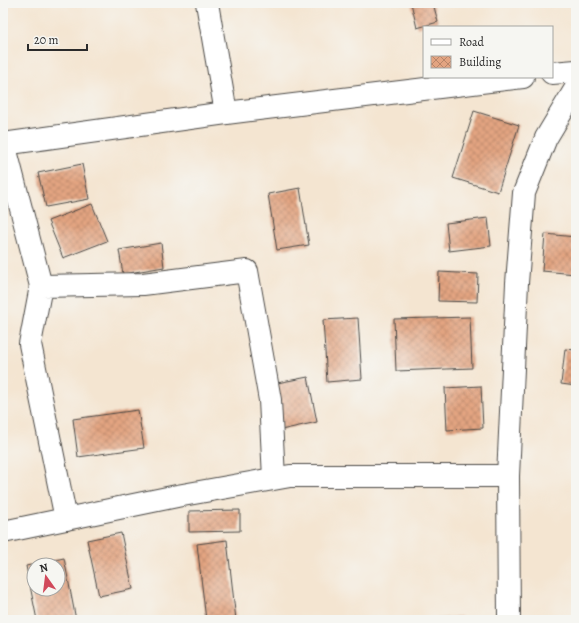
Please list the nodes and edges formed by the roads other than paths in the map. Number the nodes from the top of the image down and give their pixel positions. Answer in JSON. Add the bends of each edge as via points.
{"nodes":[{"id":1,"x":207,"y":3,"type":"edge"},
{"id":2,"x":576,"y":70,"type":"edge"},
{"id":3,"x":553,"y":74,"type":"edge"},
{"id":4,"x":515,"y":78,"type":"edge"},
{"id":5,"x":576,"y":88,"type":"edge"},
{"id":6,"x":226,"y":113,"type":"junction"},
{"id":7,"x":3,"y":144,"type":"edge"},
{"id":8,"x":41,"y":286,"type":"junction"},
{"id":9,"x":508,"y":476,"type":"junction"},
{"id":10,"x":274,"y":478,"type":"junction"},
{"id":11,"x":66,"y":519,"type":"junction"},
{"id":12,"x":3,"y":532,"type":"edge"},
{"id":13,"x":509,"y":620,"type":"edge"}],
"edges":[{"from":1,"to":6,"type":"street"},
{"from":2,"to":3,"type":"street"},
{"from":4,"to":6,"type":"street"},
{"from":5,"to":9,"type":"street","via":[[546,138],[524,193]]},
{"from":6,"to":7,"type":"street"},
{"from":7,"to":8,"type":"street"},
{"from":8,"to":10,"type":"street","via":[[143,284],[247,271],[270,400]]},
{"from":8,"to":11,"type":"street","via":[[30,344]]},
{"from":9,"to":10,"type":"street"},
{"from":9,"to":13,"type":"street"},
{"from":10,"to":11,"type":"street"},
{"from":11,"to":12,"type":"street"}]}
